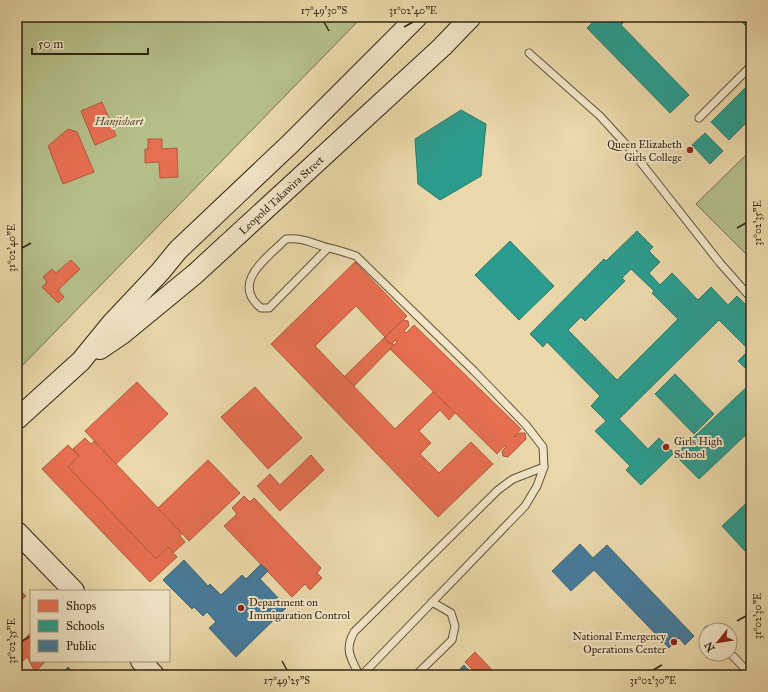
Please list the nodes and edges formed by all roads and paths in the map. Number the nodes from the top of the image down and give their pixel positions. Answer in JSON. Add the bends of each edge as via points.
{"nodes":[{"id":1,"x":417,"y":17,"type":"edge"},
{"id":2,"x":471,"y":17,"type":"edge"},
{"id":3,"x":529,"y":53,"type":"dead end"},
{"id":4,"x":751,"y":66,"type":"edge"},
{"id":5,"x":699,"y":118,"type":"dead end"},
{"id":6,"x":328,"y":248,"type":"junction"},
{"id":7,"x":751,"y":298,"type":"edge"},
{"id":8,"x":81,"y":361,"type":"junction"},
{"id":9,"x":17,"y":419,"type":"edge"},
{"id":10,"x":544,"y":467,"type":"junction"},
{"id":11,"x":17,"y":532,"type":"edge"},
{"id":12,"x":73,"y":590,"type":"edge"},
{"id":13,"x":432,"y":602,"type":"junction"},
{"id":14,"x":738,"y":661,"type":"edge"},
{"id":15,"x":142,"y":662,"type":"edge"},
{"id":16,"x":154,"y":675,"type":"edge"},
{"id":17,"x":361,"y":675,"type":"edge"},
{"id":18,"x":416,"y":675,"type":"edge"},
{"id":19,"x":751,"y":675,"type":"edge"}],
"edges":[{"from":1,"to":8,"type":"main road","name":"Leopold Takawira Street","via":[[290,144],[178,250]]},
{"from":2,"to":8,"type":"main road","name":"Leopold Takawira Street","via":[[442,47],[195,274],[122,334]]},
{"from":3,"to":7,"type":"lane","via":[[600,116],[631,150],[720,263]]},
{"from":4,"to":5,"type":"lane"},
{"from":6,"to":6,"type":"lane","via":[[296,238],[286,239],[252,274],[248,287],[253,302],[261,308],[269,308]]},
{"from":6,"to":10,"type":"lane","via":[[356,256],[474,371],[526,425],[543,447]]},
{"from":8,"to":9,"type":"main road","name":"Leopold Takawira Street"},
{"from":10,"to":13,"type":"lane","via":[[538,486],[525,506]]},
{"from":10,"to":17,"type":"lane","via":[[513,479],[498,490],[354,632],[349,642],[349,653]]},
{"from":11,"to":12,"type":"main road"},
{"from":13,"to":17,"type":"lane"},
{"from":13,"to":18,"type":"lane","via":[[450,613],[455,626],[452,640]]},
{"from":14,"to":19,"type":"lane"},
{"from":15,"to":16,"type":"main road"}]}
